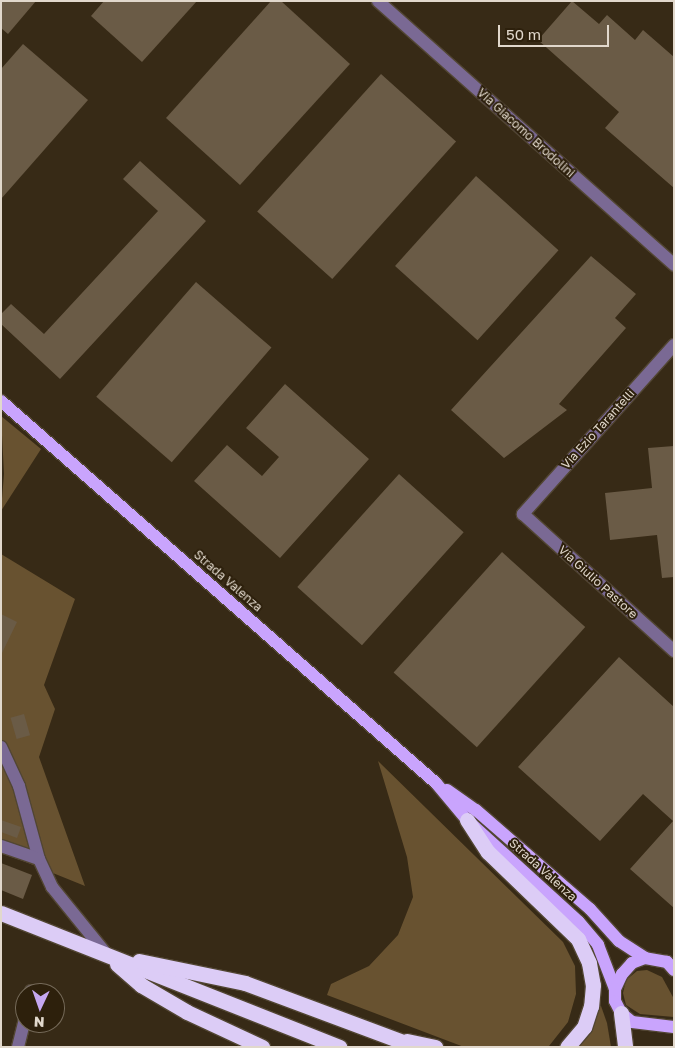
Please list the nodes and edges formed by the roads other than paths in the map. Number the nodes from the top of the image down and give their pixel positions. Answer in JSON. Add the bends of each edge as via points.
{"nodes":[{"id":1,"x":378,"y":1,"type":"edge"},
{"id":2,"x":674,"y":266,"type":"edge"},
{"id":3,"x":674,"y":345,"type":"edge"},
{"id":4,"x":1,"y":401,"type":"edge"},
{"id":5,"x":523,"y":514,"type":"joint"},
{"id":6,"x":674,"y":651,"type":"edge"},
{"id":7,"x":1,"y":747,"type":"edge"},
{"id":8,"x":436,"y":783,"type":"junction"},
{"id":9,"x":467,"y":820,"type":"junction"},
{"id":10,"x":1,"y":846,"type":"edge"},
{"id":11,"x":39,"y":859,"type":"junction"},
{"id":12,"x":1,"y":913,"type":"edge"},
{"id":13,"x":108,"y":956,"type":"junction"},
{"id":14,"x":645,"y":958,"type":"junction"},
{"id":15,"x":671,"y":965,"type":"edge"},
{"id":16,"x":615,"y":989,"type":"junction"},
{"id":17,"x":621,"y":1013,"type":"junction"},
{"id":18,"x":674,"y":1027,"type":"edge"},
{"id":19,"x":21,"y":1033,"type":"edge"},
{"id":20,"x":410,"y":1044,"type":"edge"},
{"id":21,"x":18,"y":1047,"type":"edge"},
{"id":22,"x":262,"y":1047,"type":"edge"},
{"id":23,"x":339,"y":1047,"type":"edge"},
{"id":24,"x":436,"y":1047,"type":"edge"},
{"id":25,"x":567,"y":1047,"type":"edge"},
{"id":26,"x":625,"y":1047,"type":"edge"}],
"edges":[{"from":1,"to":2,"type":"street","name":"Via Giacomo Brodolini"},
{"from":3,"to":5,"type":"street","name":"Via Ezio Tarantelli"},
{"from":4,"to":8,"type":"main road","name":"Strada Valenza"},
{"from":5,"to":6,"type":"street","name":"Via Giulio Pastore"},
{"from":7,"to":11,"type":"street","via":[[19,786]]},
{"from":8,"to":9,"type":"main road","name":"Strada Valenza"},
{"from":8,"to":14,"type":"main road","name":"Strada Valenza","via":[[476,810],[590,909],[619,941]]},
{"from":9,"to":16,"type":"main road","name":"Strada Valenza","via":[[579,922],[598,945]]},
{"from":9,"to":25,"type":"highway","via":[[488,852],[578,939],[589,963],[593,985],[591,1006],[584,1027]]},
{"from":10,"to":11,"type":"street"},
{"from":11,"to":13,"type":"street","via":[[52,887]]},
{"from":12,"to":13,"type":"highway"},
{"from":13,"to":20,"type":"highway","via":[[245,983]]},
{"from":13,"to":22,"type":"highway","via":[[141,985],[187,1012]]},
{"from":13,"to":23,"type":"highway"},
{"from":14,"to":15,"type":"main road"},
{"from":14,"to":16,"type":"main road","via":[[632,963]]},
{"from":16,"to":17,"type":"main road","name":"Strada Valenza","via":[[615,1000]]},
{"from":17,"to":18,"type":"main road","via":[[632,1022]]},
{"from":17,"to":26,"type":"highway","via":[[626,1034]]},
{"from":19,"to":21,"type":"street"},
{"from":20,"to":24,"type":"highway"}]}
